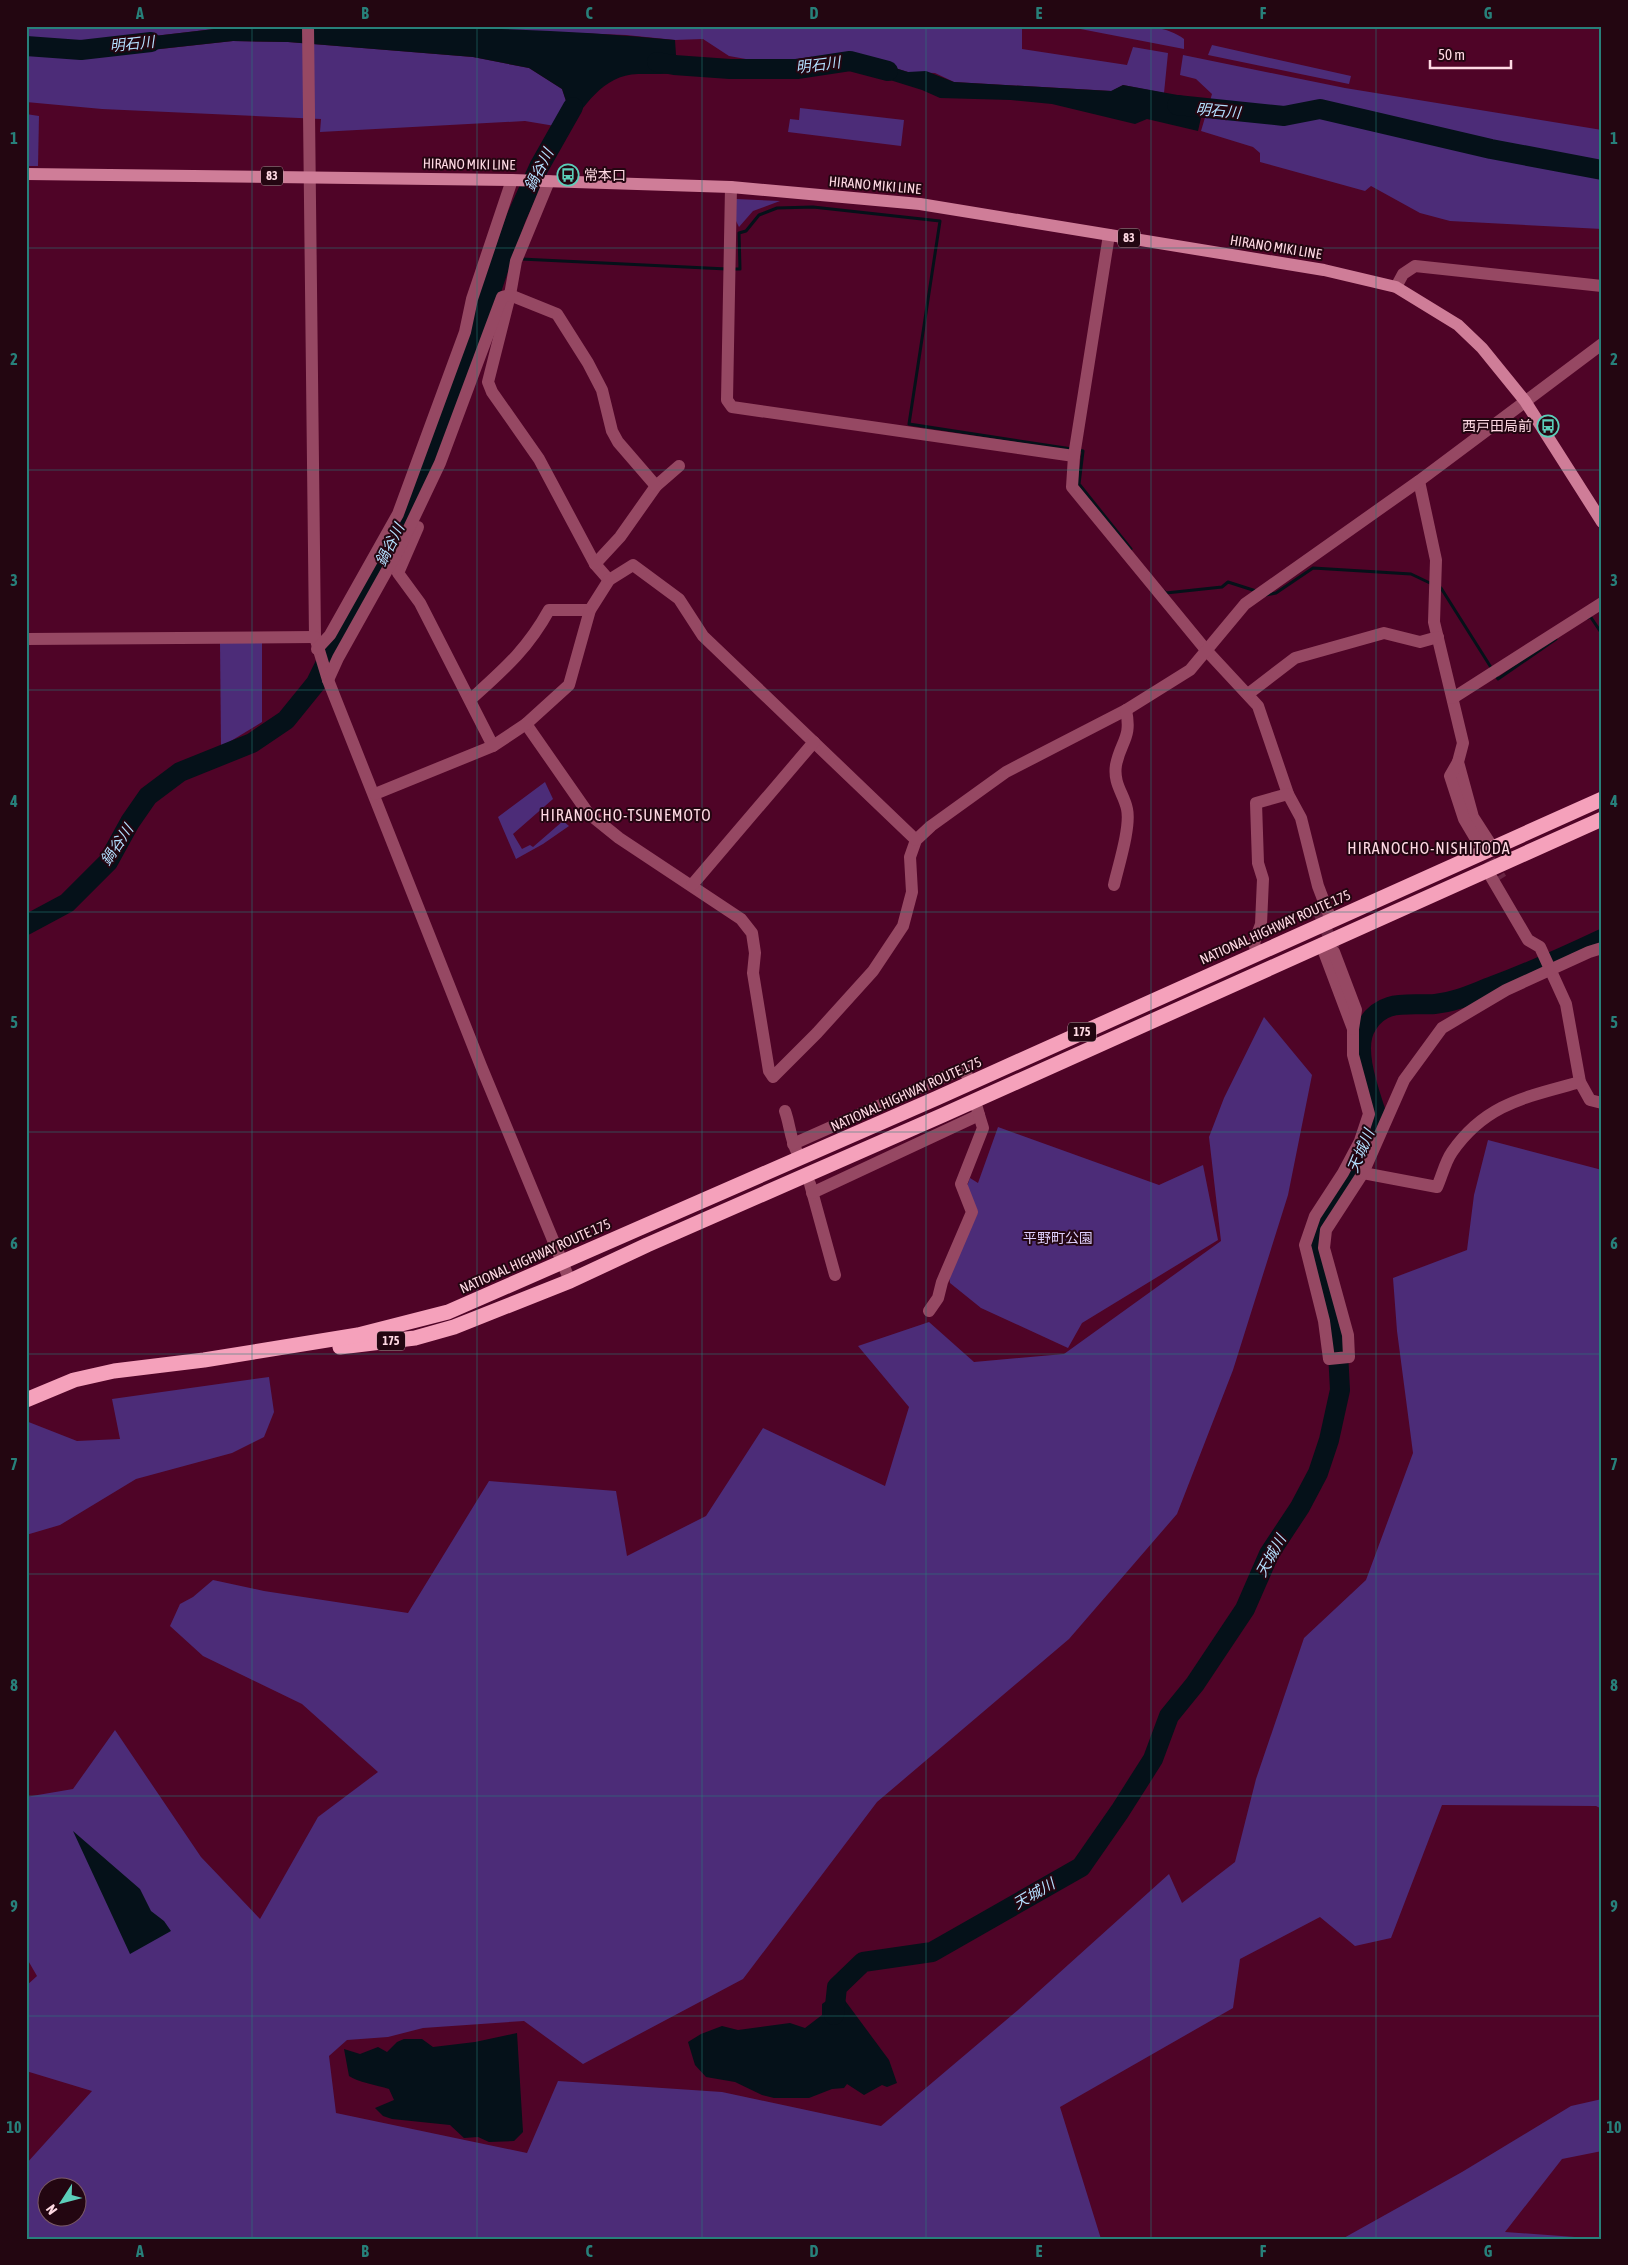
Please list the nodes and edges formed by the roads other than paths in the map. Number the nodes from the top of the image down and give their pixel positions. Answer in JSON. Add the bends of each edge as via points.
{"nodes":[{"id":1,"x":308,"y":26,"type":"edge"},
{"id":2,"x":26,"y":174,"type":"edge"},
{"id":3,"x":310,"y":176,"type":"junction"},
{"id":4,"x":515,"y":180,"type":"junction"},
{"id":5,"x":546,"y":181,"type":"junction"},
{"id":6,"x":731,"y":187,"type":"junction"},
{"id":7,"x":1109,"y":235,"type":"junction"},
{"id":8,"x":1602,"y":286,"type":"edge"},
{"id":9,"x":1396,"y":287,"type":"junction"},
{"id":10,"x":510,"y":295,"type":"junction"},
{"id":11,"x":1602,"y":344,"type":"edge"},
{"id":12,"x":1525,"y":401,"type":"junction"},
{"id":13,"x":420,"y":454,"type":"junction"},
{"id":14,"x":1074,"y":456,"type":"junction"},
{"id":15,"x":440,"y":463,"type":"junction"},
{"id":16,"x":679,"y":466,"type":"dead end"},
{"id":17,"x":1419,"y":481,"type":"junction"},
{"id":18,"x":656,"y":486,"type":"junction"},
{"id":19,"x":1602,"y":522,"type":"edge"},
{"id":20,"x":595,"y":564,"type":"junction"},
{"id":21,"x":609,"y":580,"type":"junction"},
{"id":22,"x":1602,"y":603,"type":"edge"},
{"id":23,"x":590,"y":610,"type":"junction"},
{"id":24,"x":1438,"y":637,"type":"junction"},
{"id":25,"x":26,"y":639,"type":"edge"},
{"id":26,"x":316,"y":643,"type":"junction"},
{"id":27,"x":1206,"y":650,"type":"junction"},
{"id":28,"x":328,"y":680,"type":"junction"},
{"id":29,"x":1248,"y":694,"type":"junction"},
{"id":30,"x":1453,"y":698,"type":"junction"},
{"id":31,"x":470,"y":700,"type":"junction"},
{"id":32,"x":1126,"y":710,"type":"junction"},
{"id":33,"x":526,"y":724,"type":"junction"},
{"id":34,"x":814,"y":742,"type":"junction"},
{"id":35,"x":492,"y":746,"type":"junction"},
{"id":36,"x":1458,"y":762,"type":"junction"},
{"id":37,"x":375,"y":794,"type":"junction"},
{"id":38,"x":1288,"y":794,"type":"junction"},
{"id":39,"x":1602,"y":799,"type":"edge"},
{"id":40,"x":1602,"y":819,"type":"edge"},
{"id":41,"x":1306,"y":839,"type":"junction"},
{"id":42,"x":916,"y":840,"type":"junction"},
{"id":43,"x":1477,"y":841,"type":"tunnel mouth"},
{"id":44,"x":1493,"y":848,"type":"junction"},
{"id":45,"x":1487,"y":870,"type":"junction"},
{"id":46,"x":1501,"y":879,"type":"tunnel mouth"},
{"id":47,"x":692,"y":885,"type":"junction"},
{"id":48,"x":1114,"y":885,"type":"dead end"},
{"id":49,"x":1317,"y":907,"type":"tunnel mouth"},
{"id":50,"x":1331,"y":920,"type":"junction"},
{"id":51,"x":1540,"y":947,"type":"junction"},
{"id":52,"x":1328,"y":948,"type":"junction"},
{"id":53,"x":1602,"y":948,"type":"edge"},
{"id":54,"x":1257,"y":953,"type":"junction"},
{"id":55,"x":1550,"y":970,"type":"junction"},
{"id":56,"x":1580,"y":1082,"type":"junction"},
{"id":57,"x":970,"y":1083,"type":"junction"},
{"id":58,"x":1602,"y":1103,"type":"edge"},
{"id":59,"x":977,"y":1108,"type":"junction"},
{"id":60,"x":785,"y":1111,"type":"dead end"},
{"id":61,"x":1360,"y":1141,"type":"junction"},
{"id":62,"x":793,"y":1144,"type":"junction"},
{"id":63,"x":1374,"y":1146,"type":"junction"},
{"id":64,"x":800,"y":1159,"type":"junction"},
{"id":65,"x":1363,"y":1173,"type":"junction"},
{"id":66,"x":808,"y":1174,"type":"junction"},
{"id":67,"x":812,"y":1192,"type":"junction"},
{"id":68,"x":562,"y":1263,"type":"junction"},
{"id":69,"x":835,"y":1275,"type":"dead end"},
{"id":70,"x":570,"y":1281,"type":"junction"},
{"id":71,"x":929,"y":1311,"type":"dead end"},
{"id":72,"x":204,"y":1360,"type":"junction"},
{"id":73,"x":26,"y":1400,"type":"edge"}],
"edges":[{"from":1,"to":3,"type":"street"},
{"from":2,"to":3,"type":"main road","name":"HIRANO MIKI LINE","number":"83"},
{"from":3,"to":4,"type":"main road","name":"HIRANO MIKI LINE","number":"83"},
{"from":3,"to":26,"type":"street"},
{"from":4,"to":5,"type":"main road","name":"HIRANO MIKI LINE","number":"83"},
{"from":4,"to":13,"type":"street","via":[[472,299],[465,332]]},
{"from":5,"to":6,"type":"main road","name":"HIRANO MIKI LINE","number":"83"},
{"from":5,"to":10,"type":"street","via":[[516,261]]},
{"from":6,"to":7,"type":"main road","name":"HIRANO MIKI LINE","number":"83","via":[[920,204]]},
{"from":6,"to":14,"type":"street","via":[[727,400],[732,407]]},
{"from":7,"to":9,"type":"main road","name":"HIRANO MIKI LINE","number":"83","via":[[1324,270]]},
{"from":7,"to":14,"type":"street"},
{"from":8,"to":9,"type":"street","via":[[1415,266],[1403,274]]},
{"from":9,"to":12,"type":"main road","name":"HIRANO MIKI LINE","number":"83","via":[[1458,324]]},
{"from":10,"to":15,"type":"street","via":[[502,297]]},
{"from":10,"to":18,"type":"street","via":[[557,314],[602,390],[618,442]]},
{"from":10,"to":20,"type":"street","via":[[488,382],[539,459]]},
{"from":11,"to":12,"type":"street"},
{"from":12,"to":17,"type":"street"},
{"from":12,"to":19,"type":"main road","name":"HIRANO MIKI LINE","number":"83"},
{"from":13,"to":15,"type":"street"},
{"from":13,"to":26,"type":"street","via":[[398,514],[330,635]]},
{"from":14,"to":27,"type":"street","via":[[1072,487]]},
{"from":15,"to":28,"type":"street","via":[[400,547]]},
{"from":15,"to":31,"type":"street","via":[[439,481],[398,573],[420,603]]},
{"from":16,"to":18,"type":"street"},
{"from":17,"to":24,"type":"street","via":[[1436,560],[1434,622]]},
{"from":17,"to":27,"type":"street","via":[[1245,604]]},
{"from":18,"to":20,"type":"street","via":[[620,537]]},
{"from":20,"to":21,"type":"street"},
{"from":21,"to":23,"type":"street"},
{"from":21,"to":34,"type":"street","via":[[633,565],[678,599],[702,636]]},
{"from":22,"to":30,"type":"street"},
{"from":23,"to":31,"type":"street","via":[[549,610],[521,653]]},
{"from":23,"to":33,"type":"street","via":[[569,685]]},
{"from":24,"to":29,"type":"street","via":[[1420,642],[1384,633],[1295,658]]},
{"from":24,"to":30,"type":"street"},
{"from":25,"to":26,"type":"street"},
{"from":26,"to":28,"type":"street"},
{"from":27,"to":29,"type":"street"},
{"from":27,"to":32,"type":"street","via":[[1190,670]]},
{"from":28,"to":37,"type":"street"},
{"from":29,"to":38,"type":"street","via":[[1258,706]]},
{"from":30,"to":36,"type":"street","via":[[1463,743]]},
{"from":31,"to":35,"type":"street"},
{"from":32,"to":42,"type":"street","via":[[1006,772]]},
{"from":32,"to":48,"type":"street","via":[[1130,728],[1116,766],[1118,790],[1128,810]]},
{"from":33,"to":35,"type":"street"},
{"from":33,"to":47,"type":"street","via":[[588,813],[619,838]]},
{"from":34,"to":42,"type":"street"},
{"from":34,"to":47,"type":"street"},
{"from":35,"to":37,"type":"street"},
{"from":36,"to":43,"type":"street","via":[[1450,776],[1464,819]]},
{"from":36,"to":44,"type":"street","via":[[1473,817]]},
{"from":37,"to":68,"type":"street"},
{"from":38,"to":41,"type":"street","via":[[1301,818]]},
{"from":38,"to":54,"type":"street","via":[[1256,803],[1258,863],[1263,879],[1261,924],[1254,943]]},
{"from":39,"to":44,"type":"highway","name":"NATIONAL HIGHWAY ROUTE 175","number":"175"},
{"from":40,"to":45,"type":"highway","name":"NATIONAL HIGHWAY ROUTE 175","number":"175"},
{"from":41,"to":49,"type":"street","via":[[1301,857]]},
{"from":41,"to":50,"type":"street"},
{"from":42,"to":47,"type":"street","via":[[910,857],[912,892],[904,926],[873,971],[773,1077],[769,1071],[753,973],[752,932],[742,919]]},
{"from":44,"to":50,"type":"highway","name":"NATIONAL HIGHWAY ROUTE 175","number":"175"},
{"from":45,"to":51,"type":"street","via":[[1528,940]]},
{"from":45,"to":52,"type":"highway","name":"NATIONAL HIGHWAY ROUTE 175","number":"175"},
{"from":46,"to":51,"type":"street"},
{"from":50,"to":54,"type":"highway","name":"NATIONAL HIGHWAY ROUTE 175","number":"175"},
{"from":51,"to":55,"type":"street"},
{"from":52,"to":59,"type":"highway","name":"NATIONAL HIGHWAY ROUTE 175","number":"175"},
{"from":52,"to":61,"type":"street","via":[[1353,1029],[1353,1055],[1369,1114]]},
{"from":53,"to":55,"type":"street"},
{"from":54,"to":57,"type":"highway","name":"NATIONAL HIGHWAY ROUTE 175","number":"175"},
{"from":55,"to":56,"type":"street","via":[[1566,1004]]},
{"from":55,"to":63,"type":"street","via":[[1506,990],[1442,1028],[1404,1080]]},
{"from":56,"to":58,"type":"street","via":[[1590,1100]]},
{"from":56,"to":65,"type":"street","via":[[1509,1103],[1482,1118],[1452,1153],[1437,1188]]},
{"from":57,"to":62,"type":"street","via":[[964,1068]]},
{"from":57,"to":64,"type":"highway","name":"NATIONAL HIGHWAY ROUTE 175","number":"175"},
{"from":59,"to":66,"type":"highway","name":"NATIONAL HIGHWAY ROUTE 175","number":"175"},
{"from":59,"to":67,"type":"street"},
{"from":59,"to":71,"type":"street","via":[[983,1128],[961,1184],[972,1212],[938,1298]]},
{"from":60,"to":62,"type":"street"},
{"from":61,"to":63,"type":"street"},
{"from":61,"to":65,"type":"street","via":[[1344,1173],[1315,1216],[1304,1245],[1324,1321],[1329,1359],[1349,1357],[1348,1335],[1324,1248],[1326,1230]]},
{"from":62,"to":64,"type":"street"},
{"from":63,"to":65,"type":"street"},
{"from":64,"to":68,"type":"highway","name":"NATIONAL HIGHWAY ROUTE 175","number":"175"},
{"from":66,"to":67,"type":"street"},
{"from":66,"to":70,"type":"highway","name":"NATIONAL HIGHWAY ROUTE 175","number":"175"},
{"from":67,"to":69,"type":"street"},
{"from":68,"to":70,"type":"street"},
{"from":68,"to":72,"type":"highway","name":"NATIONAL HIGHWAY ROUTE 175","number":"175","via":[[448,1312],[358,1335]]},
{"from":70,"to":72,"type":"highway","name":"NATIONAL HIGHWAY ROUTE 175","number":"175","via":[[454,1327],[415,1338]]},
{"from":72,"to":73,"type":"highway","name":"NATIONAL HIGHWAY ROUTE 175","number":"175","via":[[114,1370],[74,1380]]}]}
